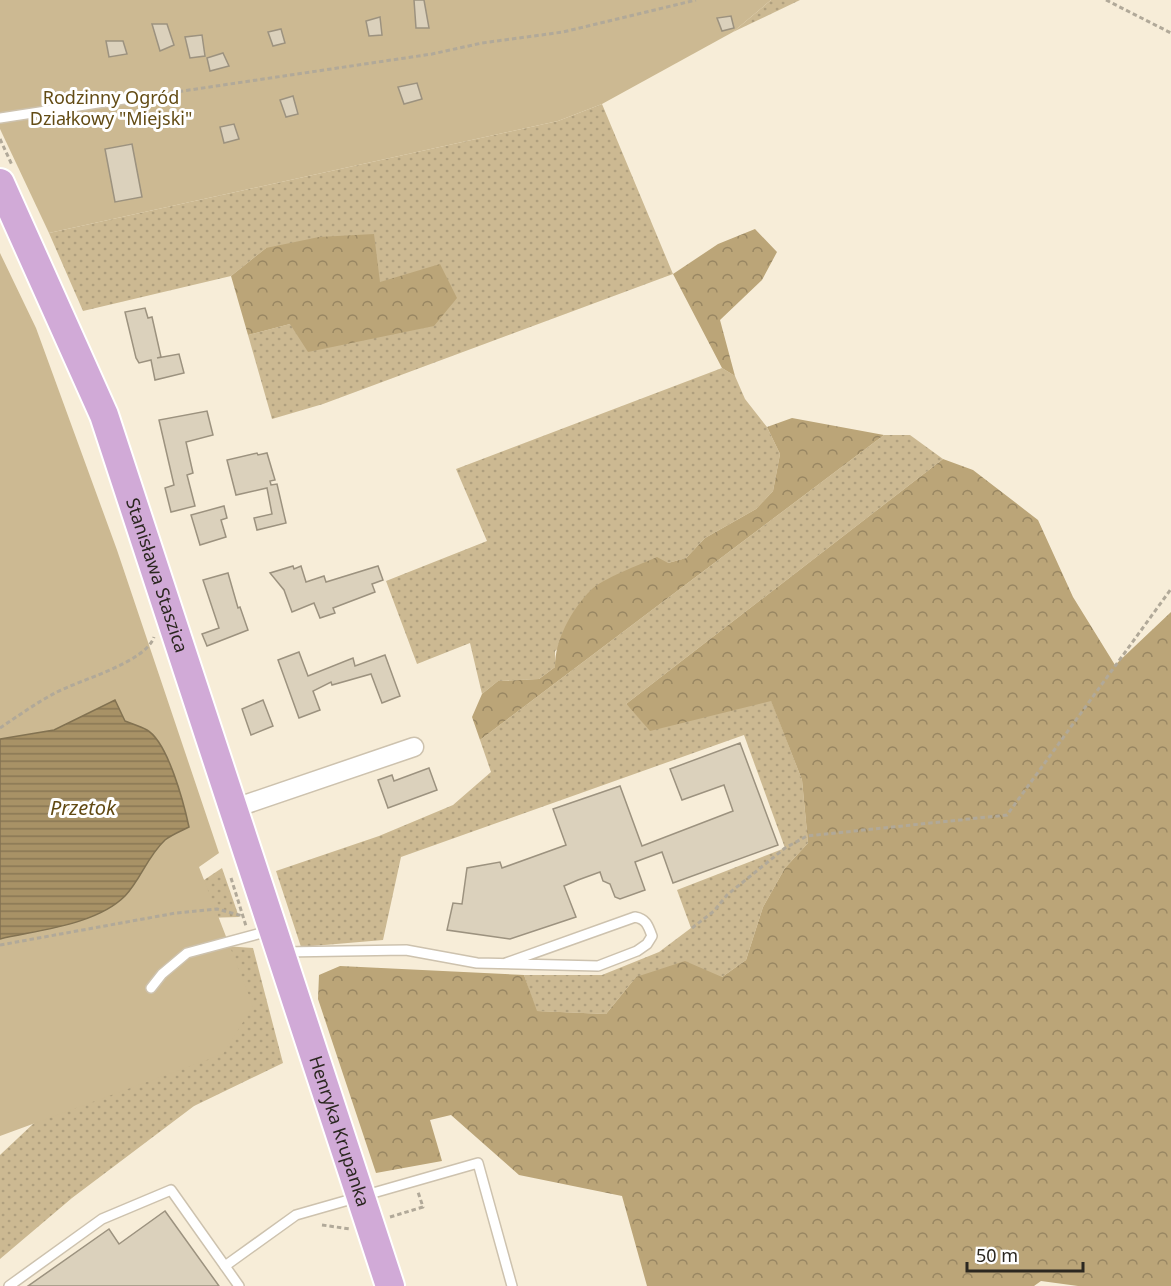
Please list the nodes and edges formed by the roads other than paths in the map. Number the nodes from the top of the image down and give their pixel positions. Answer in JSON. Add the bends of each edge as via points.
{"nodes":[{"id":1,"x":137,"y":97,"type":"road end"},
{"id":2,"x":0,"y":118,"type":"edge"},
{"id":3,"x":0,"y":183,"type":"edge"},
{"id":4,"x":414,"y":747,"type":"dead end"},
{"id":5,"x":235,"y":808,"type":"junction"},
{"id":6,"x":282,"y":953,"type":"junction"},
{"id":7,"x":506,"y":963,"type":"junction"},
{"id":8,"x":151,"y":988,"type":"dead end"},
{"id":9,"x":362,"y":1197,"type":"junction"},
{"id":10,"x":225,"y":1266,"type":"junction"},
{"id":11,"x":9,"y":1286,"type":"edge"},
{"id":12,"x":239,"y":1286,"type":"edge"},
{"id":13,"x":390,"y":1286,"type":"edge"},
{"id":14,"x":512,"y":1286,"type":"edge"}],
"edges":[{"from":1,"to":2,"type":"lane"},
{"from":3,"to":5,"type":"main road","name":"Stanisława Staszica","via":[[104,415]]},
{"from":4,"to":5,"type":"street"},
{"from":5,"to":6,"type":"main road","name":"Stanisława Staszica"},
{"from":6,"to":7,"type":"lane","via":[[406,950],[477,963]]},
{"from":6,"to":8,"type":"lane","via":[[188,953]]},
{"from":6,"to":9,"type":"main road","name":"Henryka Krupanka"},
{"from":7,"to":7,"type":"lane","via":[[634,917],[648,924],[652,936],[637,951],[598,966]]},
{"from":9,"to":10,"type":"lane","via":[[296,1215]]},
{"from":9,"to":13,"type":"main road","name":"Henryka Krupanka"},
{"from":9,"to":14,"type":"lane","via":[[478,1163]]},
{"from":10,"to":11,"type":"lane","via":[[171,1190],[102,1219]]},
{"from":10,"to":12,"type":"lane"}]}
